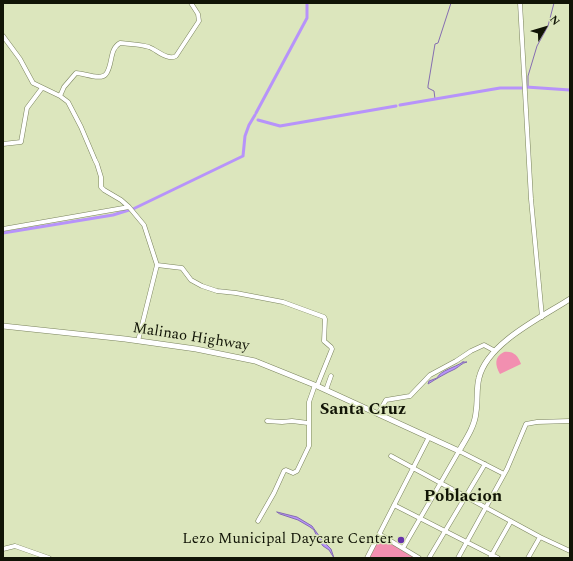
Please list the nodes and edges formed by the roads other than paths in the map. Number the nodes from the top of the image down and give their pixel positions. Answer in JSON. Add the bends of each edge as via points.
{"nodes":[{"id":1,"x":191,"y":3,"type":"edge"},
{"id":2,"x":520,"y":3,"type":"edge"},
{"id":3,"x":3,"y":36,"type":"edge"},
{"id":4,"x":42,"y":88,"type":"junction"},
{"id":5,"x":60,"y":96,"type":"junction"},
{"id":6,"x":3,"y":144,"type":"edge"},
{"id":7,"x":129,"y":207,"type":"junction"},
{"id":8,"x":3,"y":229,"type":"edge"},
{"id":9,"x":157,"y":265,"type":"junction"},
{"id":10,"x":570,"y":299,"type":"edge"},
{"id":11,"x":542,"y":317,"type":"junction"},
{"id":12,"x":3,"y":326,"type":"edge"},
{"id":13,"x":138,"y":341,"type":"junction"},
{"id":14,"x":495,"y":351,"type":"junction"},
{"id":15,"x":331,"y":376,"type":"dead end"},
{"id":16,"x":316,"y":386,"type":"junction"},
{"id":17,"x":326,"y":390,"type":"junction"},
{"id":18,"x":378,"y":414,"type":"junction"},
{"id":19,"x":267,"y":421,"type":"dead end"},
{"id":20,"x":570,"y":421,"type":"edge"},
{"id":21,"x":308,"y":423,"type":"junction"},
{"id":22,"x":429,"y":437,"type":"junction"},
{"id":23,"x":459,"y":451,"type":"junction"},
{"id":24,"x":391,"y":456,"type":"dead end"},
{"id":25,"x":486,"y":464,"type":"junction"},
{"id":26,"x":413,"y":468,"type":"junction"},
{"id":27,"x":504,"y":474,"type":"junction"},
{"id":28,"x":441,"y":483,"type":"junction"},
{"id":29,"x":466,"y":497,"type":"junction"},
{"id":30,"x":394,"y":505,"type":"junction"},
{"id":31,"x":486,"y":507,"type":"junction"},
{"id":32,"x":421,"y":518,"type":"junction"},
{"id":33,"x":258,"y":521,"type":"dead end"},
{"id":34,"x":511,"y":521,"type":"junction"},
{"id":35,"x":445,"y":531,"type":"junction"},
{"id":36,"x":379,"y":534,"type":"junction"},
{"id":37,"x":540,"y":536,"type":"junction"},
{"id":38,"x":467,"y":542,"type":"junction"},
{"id":39,"x":3,"y":548,"type":"edge"},
{"id":40,"x":403,"y":548,"type":"junction"},
{"id":41,"x":570,"y":551,"type":"edge"},
{"id":42,"x":491,"y":556,"type":"edge"},
{"id":43,"x":48,"y":558,"type":"edge"},
{"id":44,"x":367,"y":558,"type":"edge"},
{"id":45,"x":419,"y":558,"type":"edge"},
{"id":46,"x":429,"y":558,"type":"edge"},
{"id":47,"x":458,"y":558,"type":"edge"},
{"id":48,"x":498,"y":558,"type":"edge"},
{"id":49,"x":528,"y":558,"type":"edge"}],
"edges":[{"from":1,"to":5,"type":"street","via":[[200,21],[176,56],[173,58],[150,48],[120,43],[115,47],[104,76],[76,74],[64,87]]},
{"from":2,"to":11,"type":"street","via":[[531,199]]},
{"from":3,"to":4,"type":"street","via":[[20,59],[33,84]]},
{"from":4,"to":5,"type":"street"},
{"from":4,"to":6,"type":"street","via":[[27,108],[21,142]]},
{"from":5,"to":7,"type":"street","via":[[68,102],[97,164],[101,187]]},
{"from":7,"to":8,"type":"street"},
{"from":7,"to":9,"type":"street","via":[[144,225]]},
{"from":9,"to":13,"type":"street"},
{"from":9,"to":16,"type":"street","via":[[182,268],[191,280],[217,291],[282,302],[324,317],[324,341],[332,349]]},
{"from":10,"to":11,"type":"main road"},
{"from":11,"to":14,"type":"main road","via":[[507,339]]},
{"from":12,"to":13,"type":"main road","name":"Malinao Highway"},
{"from":13,"to":16,"type":"main road","name":"Malinao Highway","via":[[217,352],[255,361]]},
{"from":14,"to":18,"type":"street","via":[[484,345],[471,351],[430,375],[410,396],[386,400]]},
{"from":14,"to":23,"type":"main road","via":[[480,374],[475,421]]},
{"from":15,"to":17,"type":"street"},
{"from":16,"to":17,"type":"main road","name":"Malinao Highway"},
{"from":16,"to":21,"type":"street","via":[[309,402]]},
{"from":17,"to":18,"type":"main road","name":"Malinao Highway"},
{"from":18,"to":22,"type":"main road","name":"Malinao Highway"},
{"from":19,"to":21,"type":"street"},
{"from":20,"to":27,"type":"street","via":[[526,424]]},
{"from":21,"to":33,"type":"street","via":[[309,446],[297,471],[284,471]]},
{"from":22,"to":23,"type":"main road","name":"Malinao Highway"},
{"from":22,"to":26,"type":"street"},
{"from":23,"to":25,"type":"street"},
{"from":23,"to":28,"type":"street"},
{"from":24,"to":26,"type":"street"},
{"from":25,"to":27,"type":"street"},
{"from":25,"to":29,"type":"street"},
{"from":26,"to":28,"type":"street"},
{"from":26,"to":30,"type":"street"},
{"from":27,"to":31,"type":"street"},
{"from":28,"to":29,"type":"street"},
{"from":28,"to":32,"type":"street"},
{"from":29,"to":31,"type":"street"},
{"from":29,"to":35,"type":"street"},
{"from":30,"to":32,"type":"street"},
{"from":30,"to":36,"type":"street"},
{"from":31,"to":34,"type":"street"},
{"from":31,"to":38,"type":"street"},
{"from":32,"to":35,"type":"street"},
{"from":32,"to":40,"type":"street"},
{"from":34,"to":37,"type":"street"},
{"from":34,"to":42,"type":"street"},
{"from":35,"to":38,"type":"street"},
{"from":35,"to":46,"type":"street"},
{"from":36,"to":40,"type":"street"},
{"from":36,"to":44,"type":"street"},
{"from":37,"to":41,"type":"street"},
{"from":37,"to":49,"type":"street"},
{"from":38,"to":42,"type":"street"},
{"from":38,"to":47,"type":"street"},
{"from":39,"to":43,"type":"street","via":[[15,546]]},
{"from":40,"to":45,"type":"street"},
{"from":42,"to":48,"type":"street"}]}
